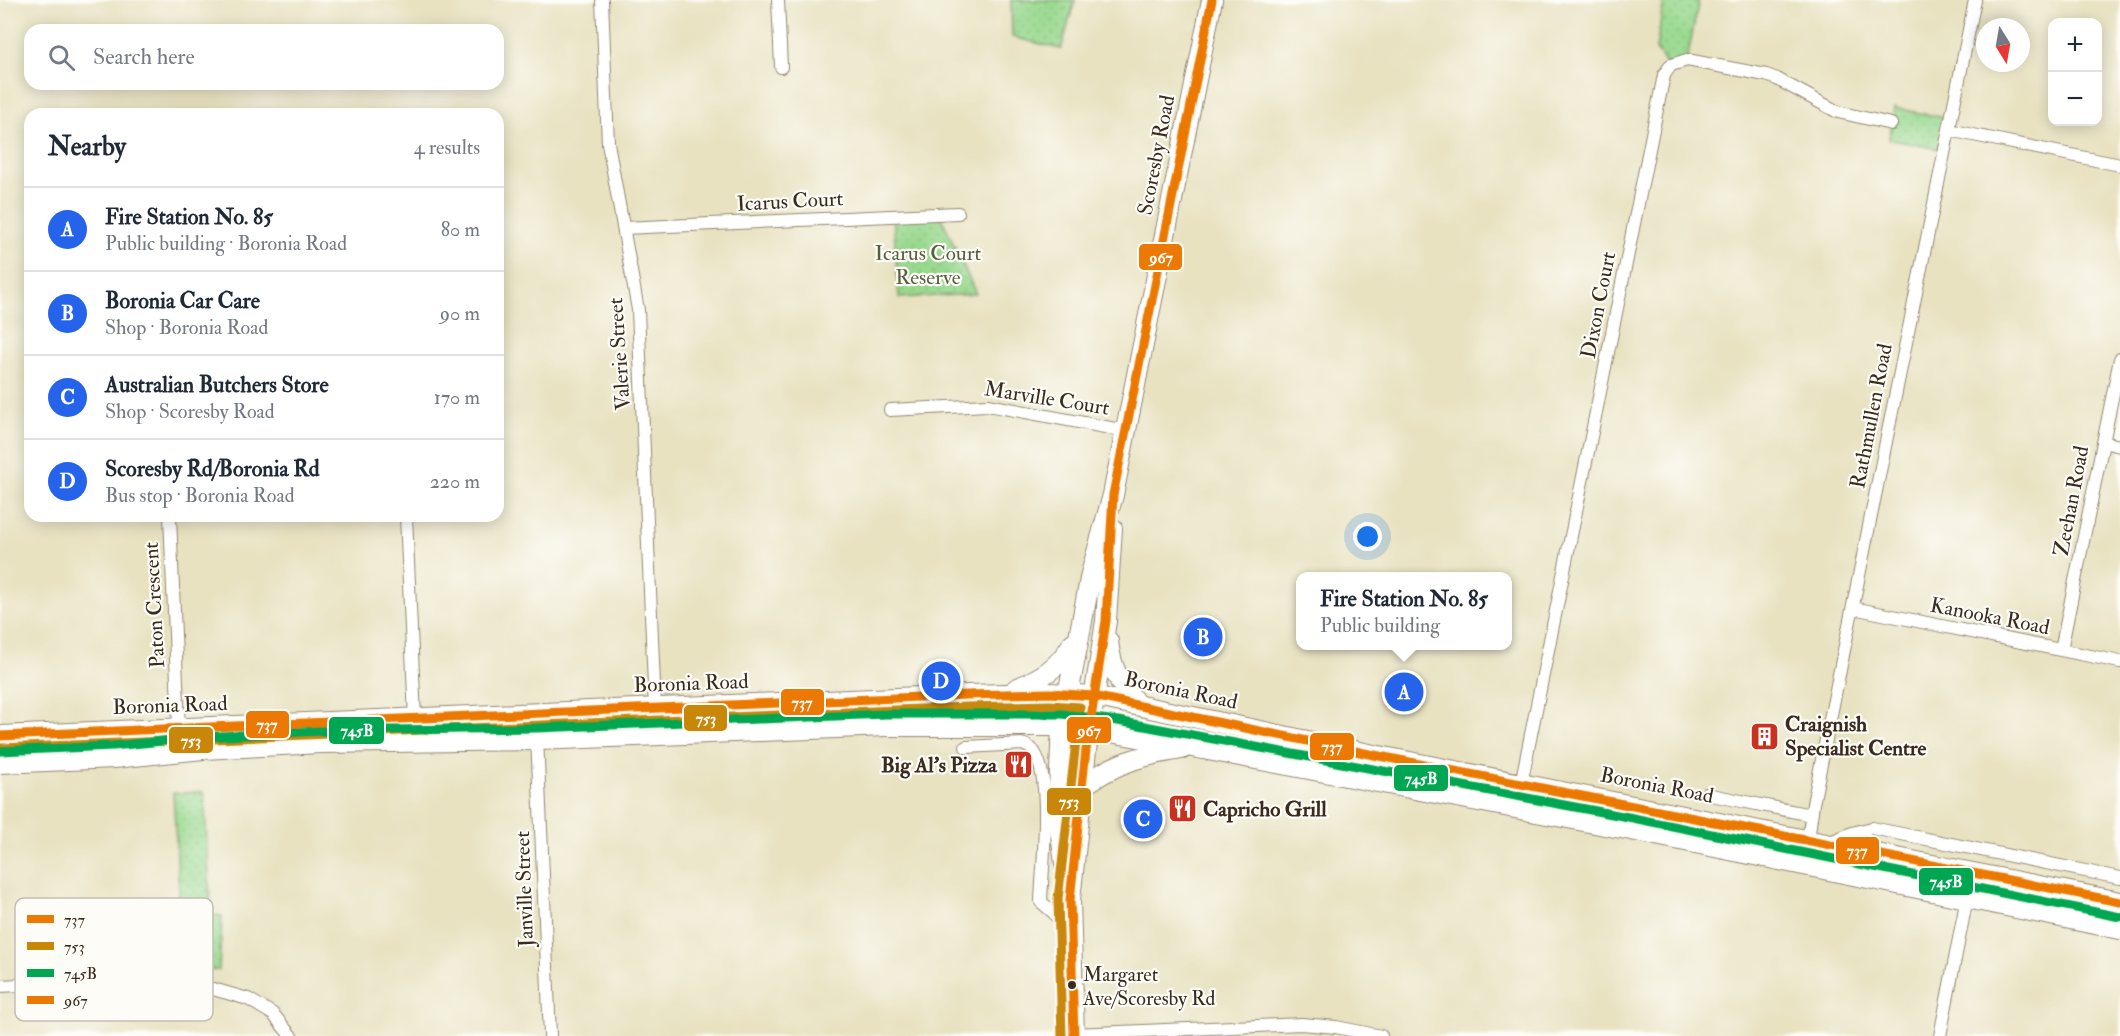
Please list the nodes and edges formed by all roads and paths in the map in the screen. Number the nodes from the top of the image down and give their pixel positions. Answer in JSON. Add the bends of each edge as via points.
{"nodes":[{"id":1,"x":602,"y":0,"type":"edge"},
{"id":2,"x":778,"y":0,"type":"edge"},
{"id":3,"x":1212,"y":0,"type":"edge"},
{"id":4,"x":1975,"y":0,"type":"edge"},
{"id":5,"x":782,"y":67,"type":"dead end"},
{"id":6,"x":1891,"y":124,"type":"dead end"},
{"id":7,"x":1949,"y":130,"type":"junction"},
{"id":8,"x":2120,"y":165,"type":"edge"},
{"id":9,"x":958,"y":213,"type":"dead end"},
{"id":10,"x":623,"y":228,"type":"junction"},
{"id":11,"x":2120,"y":359,"type":"edge"},
{"id":12,"x":890,"y":410,"type":"dead end"},
{"id":13,"x":1126,"y":431,"type":"junction"},
{"id":14,"x":2103,"y":442,"type":"junction"},
{"id":15,"x":2120,"y":446,"type":"edge"},
{"id":16,"x":1113,"y":495,"type":"junction"},
{"id":17,"x":170,"y":522,"type":"edge"},
{"id":18,"x":406,"y":522,"type":"edge"},
{"id":19,"x":1853,"y":608,"type":"junction"},
{"id":20,"x":1106,"y":621,"type":"junction"},
{"id":21,"x":1079,"y":633,"type":"junction"},
{"id":22,"x":2061,"y":650,"type":"junction"},
{"id":23,"x":2120,"y":662,"type":"edge"},
{"id":24,"x":1005,"y":694,"type":"junction"},
{"id":25,"x":1067,"y":694,"type":"junction"},
{"id":26,"x":1093,"y":696,"type":"junction"},
{"id":27,"x":1137,"y":705,"type":"junction"},
{"id":28,"x":655,"y":708,"type":"junction"},
{"id":29,"x":536,"y":714,"type":"junction"},
{"id":30,"x":415,"y":719,"type":"junction"},
{"id":31,"x":1062,"y":726,"type":"junction"},
{"id":32,"x":179,"y":729,"type":"junction"},
{"id":33,"x":1089,"y":729,"type":"junction"},
{"id":34,"x":0,"y":736,"type":"edge"},
{"id":35,"x":537,"y":740,"type":"junction"},
{"id":36,"x":966,"y":747,"type":"dead end"},
{"id":37,"x":1193,"y":747,"type":"junction"},
{"id":38,"x":0,"y":764,"type":"edge"},
{"id":39,"x":1521,"y":784,"type":"junction"},
{"id":40,"x":1082,"y":787,"type":"junction"},
{"id":41,"x":1706,"y":794,"type":"dead end"},
{"id":42,"x":1811,"y":815,"type":"junction"},
{"id":43,"x":1817,"y":842,"type":"junction"},
{"id":44,"x":1802,"y":866,"type":"junction"},
{"id":45,"x":1972,"y":872,"type":"junction"},
{"id":46,"x":2120,"y":878,"type":"edge"},
{"id":47,"x":1966,"y":898,"type":"junction"},
{"id":48,"x":1070,"y":900,"type":"junction"},
{"id":49,"x":2120,"y":902,"type":"edge"},
{"id":50,"x":2120,"y":929,"type":"edge"},
{"id":51,"x":1070,"y":936,"type":"junction"},
{"id":52,"x":15,"y":985,"type":"edge"},
{"id":53,"x":0,"y":986,"type":"edge"},
{"id":54,"x":213,"y":989,"type":"edge"},
{"id":55,"x":1074,"y":1035,"type":"edge"},
{"id":56,"x":291,"y":1036,"type":"edge"},
{"id":57,"x":550,"y":1036,"type":"edge"},
{"id":58,"x":1381,"y":1036,"type":"edge"},
{"id":59,"x":1940,"y":1036,"type":"edge"}],
"edges":[{"from":1,"to":10,"type":"street","name":"Valerie Street","via":[[608,143]]},
{"from":2,"to":5,"type":"street"},
{"from":3,"to":13,"type":"main road","name":"Scoresby Road"},
{"from":4,"to":7,"type":"street","name":"Rathmullen Road"},
{"from":6,"to":39,"type":"street","name":"Dixon Court","via":[[1838,112],[1766,75],[1689,60],[1677,62],[1664,75]]},
{"from":7,"to":8,"type":"street"},
{"from":7,"to":19,"type":"street","name":"Rathmullen Road"},
{"from":9,"to":10,"type":"street","name":"Icarus Court"},
{"from":10,"to":28,"type":"street","name":"Valerie Street","via":[[638,310]]},
{"from":11,"to":14,"type":"street","name":"Zeehan Road"},
{"from":12,"to":13,"type":"street","name":"Marville Court","via":[[988,405]]},
{"from":13,"to":16,"type":"main road","name":"Scoresby Road"},
{"from":14,"to":15,"type":"street"},
{"from":14,"to":22,"type":"street","name":"Zeehan Road"},
{"from":16,"to":20,"type":"main road","name":"Scoresby Road"},
{"from":16,"to":21,"type":"main road","name":"Scoresby Road"},
{"from":17,"to":32,"type":"street","name":"Paton Crescent"},
{"from":18,"to":30,"type":"street"},
{"from":19,"to":22,"type":"street","name":"Kanooka Road"},
{"from":19,"to":42,"type":"street","name":"Rathmullen Road"},
{"from":20,"to":26,"type":"main road","name":"Scoresby Road"},
{"from":20,"to":27,"type":"main road","via":[[1113,670]]},
{"from":21,"to":24,"type":"main road","via":[[1055,668],[1039,680]]},
{"from":21,"to":25,"type":"main road","name":"Scoresby Road"},
{"from":22,"to":23,"type":"street","name":"Kanooka Road"},
{"from":24,"to":25,"type":"main road","name":"Boronia Road"},
{"from":24,"to":28,"type":"main road","name":"Boronia Road"},
{"from":25,"to":26,"type":"main road","name":"Boronia Road"},
{"from":25,"to":31,"type":"main road","name":"Scoresby Road"},
{"from":26,"to":27,"type":"main road","name":"Boronia Road"},
{"from":26,"to":33,"type":"main road","name":"Scoresby Road"},
{"from":27,"to":39,"type":"main road","name":"Boronia Road"},
{"from":28,"to":29,"type":"main road","name":"Boronia Road"},
{"from":29,"to":30,"type":"main road","name":"Boronia Road"},
{"from":29,"to":35,"type":"street","name":"Janville Street"},
{"from":30,"to":32,"type":"main road","name":"Boronia Road"},
{"from":31,"to":33,"type":"main road"},
{"from":31,"to":35,"type":"main road","via":[[886,726]]},
{"from":31,"to":48,"type":"main road","name":"Scoresby Road","via":[[1058,813]]},
{"from":32,"to":34,"type":"main road","name":"Boronia Road"},
{"from":33,"to":37,"type":"main road"},
{"from":33,"to":40,"type":"main road","name":"Scoresby Road"},
{"from":35,"to":38,"type":"main road","via":[[291,744]]},
{"from":35,"to":57,"type":"street","name":"Janville Street"},
{"from":36,"to":51,"type":"street","via":[[1022,744],[1034,752],[1043,789],[1045,852],[1041,902]]},
{"from":37,"to":40,"type":"main road","via":[[1128,760]]},
{"from":37,"to":44,"type":"main road"},
{"from":39,"to":43,"type":"main road","name":"Boronia Road"},
{"from":40,"to":48,"type":"main road","name":"Scoresby Road"},
{"from":41,"to":42,"type":"street","name":"Boronia Road"},
{"from":42,"to":43,"type":"street","name":"Rathmullen Road"},
{"from":43,"to":44,"type":"main road"},
{"from":43,"to":45,"type":"main road","name":"Boronia Road"},
{"from":43,"to":46,"type":"street","via":[[1872,828]]},
{"from":44,"to":47,"type":"main road"},
{"from":45,"to":47,"type":"street"},
{"from":45,"to":49,"type":"main road","name":"Boronia Road"},
{"from":47,"to":50,"type":"main road"},
{"from":47,"to":59,"type":"street"},
{"from":48,"to":51,"type":"main road","name":"Scoresby Road"},
{"from":51,"to":55,"type":"main road","name":"Scoresby Road"},
{"from":52,"to":53,"type":"street"},
{"from":54,"to":56,"type":"street","via":[[248,999],[273,1014]]},
{"from":55,"to":58,"type":"street","via":[[1302,1024]]}]}
